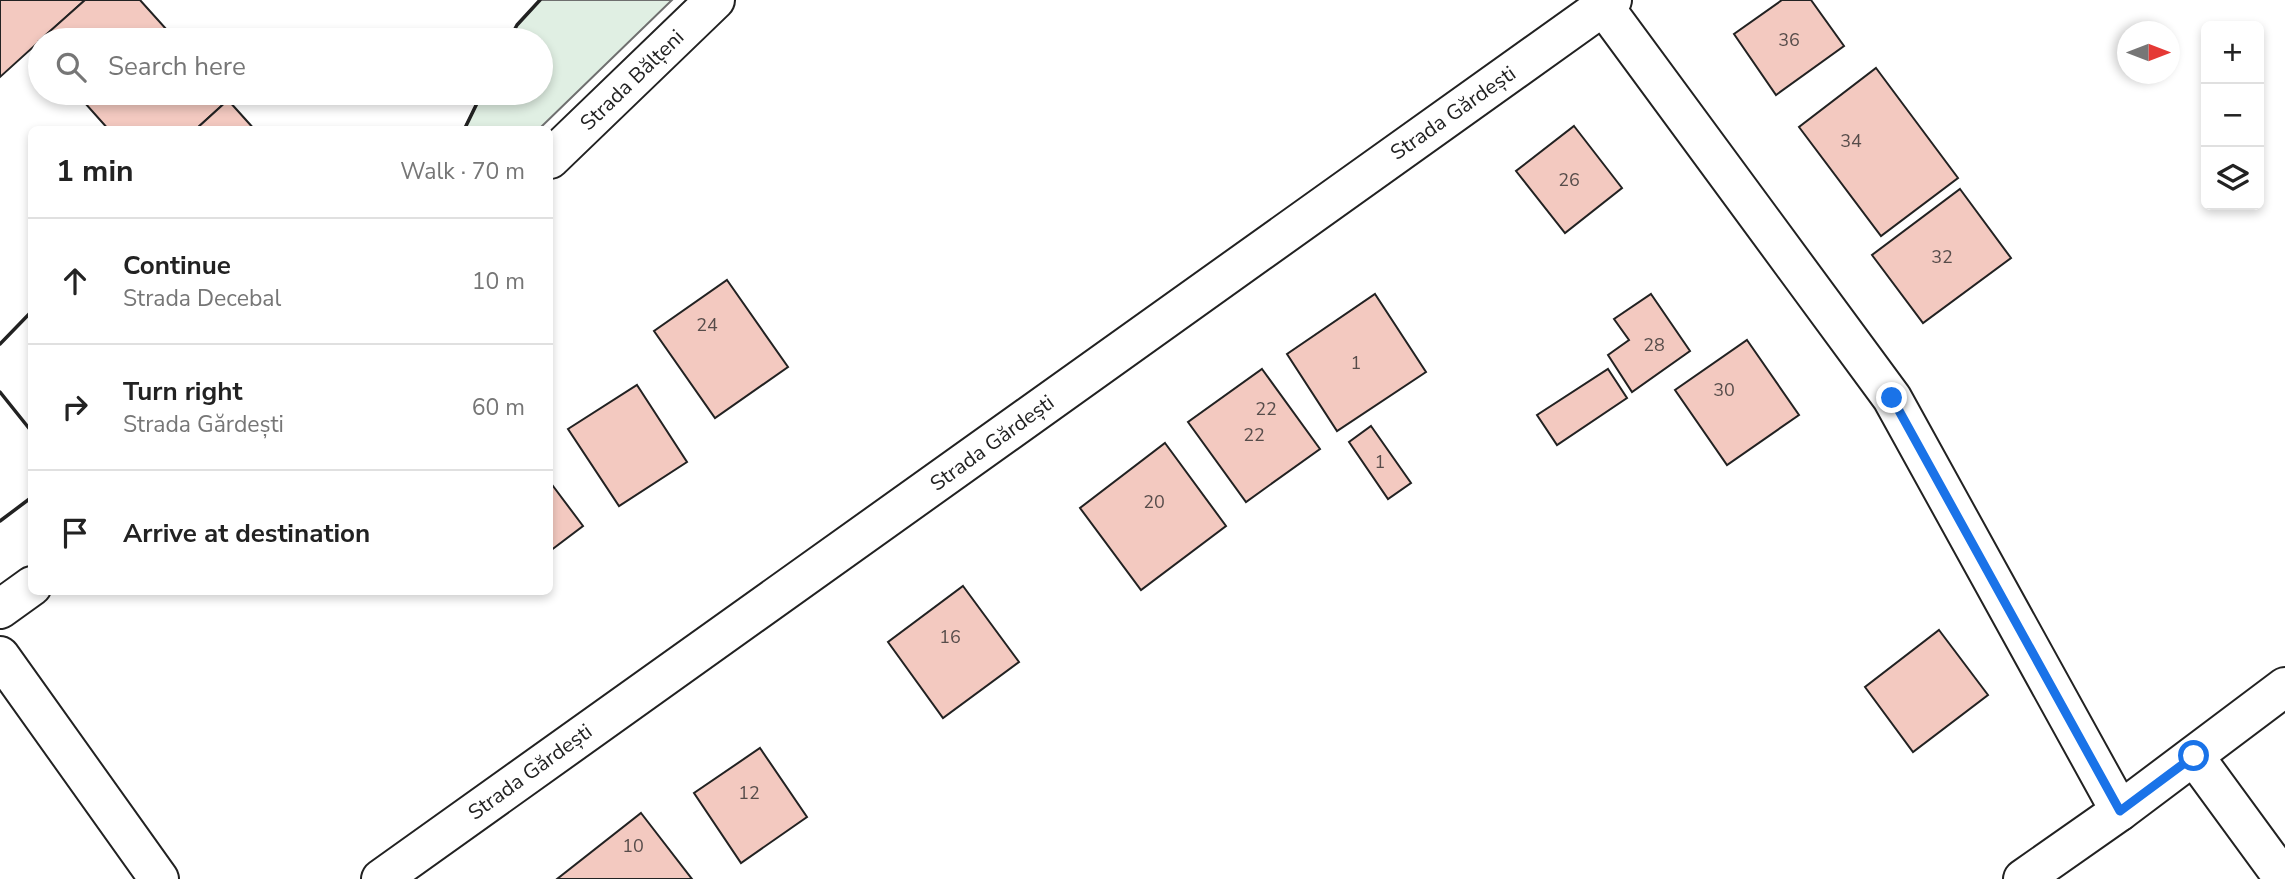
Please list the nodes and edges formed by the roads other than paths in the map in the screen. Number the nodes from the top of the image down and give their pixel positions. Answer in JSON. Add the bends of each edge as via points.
{"nodes":[{"id":1,"x":715,"y":0,"type":"edge"},
{"id":2,"x":1605,"y":2,"type":"edge"},
{"id":3,"x":553,"y":156,"type":"edge"},
{"id":4,"x":28,"y":589,"type":"edge"},
{"id":5,"x":0,"y":609,"type":"edge"},
{"id":6,"x":0,"y":656,"type":"edge"},
{"id":7,"x":2285,"y":687,"type":"edge"},
{"id":8,"x":2194,"y":756,"type":"junction"},
{"id":9,"x":2120,"y":811,"type":"junction"},
{"id":10,"x":159,"y":879,"type":"edge"},
{"id":11,"x":381,"y":879,"type":"edge"},
{"id":12,"x":2023,"y":879,"type":"edge"},
{"id":13,"x":2284,"y":879,"type":"edge"}],
"edges":[{"from":1,"to":3,"type":"street","name":"Strada Bălțeni"},
{"from":2,"to":9,"type":"street","name":"Strada Gărdești","via":[[1892,398]]},
{"from":2,"to":11,"type":"street","name":"Strada Gărdești"},
{"from":4,"to":5,"type":"street"},
{"from":6,"to":10,"type":"street"},
{"from":7,"to":8,"type":"street"},
{"from":8,"to":9,"type":"street"},
{"from":8,"to":13,"type":"street"},
{"from":9,"to":12,"type":"street"}]}
